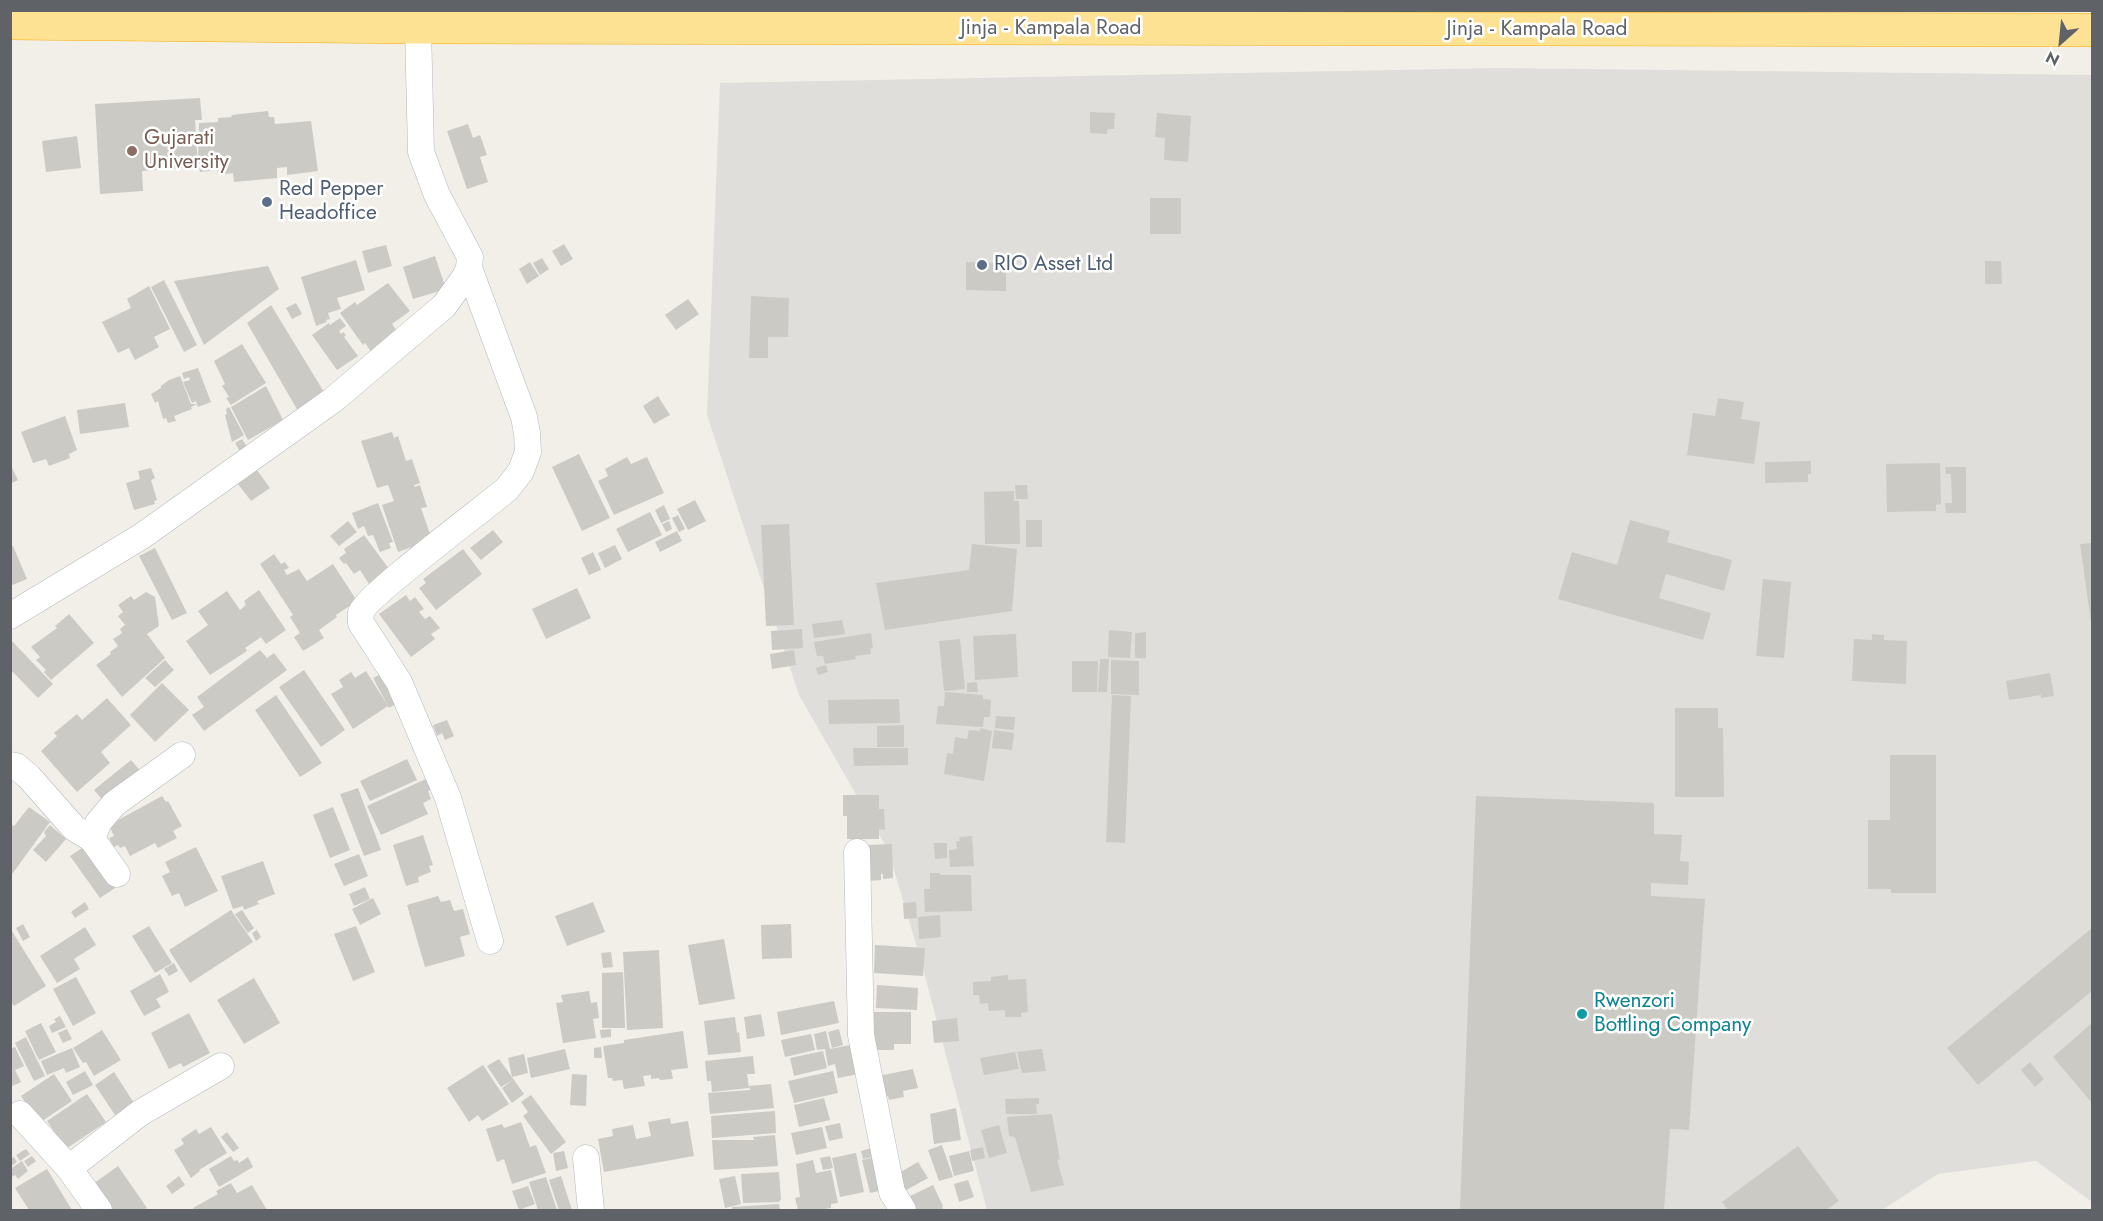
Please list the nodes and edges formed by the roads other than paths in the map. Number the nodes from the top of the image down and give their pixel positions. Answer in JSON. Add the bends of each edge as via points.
{"nodes":[{"id":1,"x":10,"y":22,"type":"edge"},
{"id":2,"x":418,"y":27,"type":"junction"},
{"id":3,"x":2092,"y":30,"type":"edge"},
{"id":4,"x":469,"y":268,"type":"junction"},
{"id":5,"x":10,"y":616,"type":"edge"},
{"id":6,"x":182,"y":755,"type":"dead end"},
{"id":7,"x":10,"y":765,"type":"edge"},
{"id":8,"x":92,"y":838,"type":"junction"},
{"id":9,"x":857,"y":852,"type":"dead end"},
{"id":10,"x":117,"y":874,"type":"dead end"},
{"id":11,"x":490,"y":941,"type":"dead end"},
{"id":12,"x":221,"y":1066,"type":"dead end"},
{"id":13,"x":20,"y":1114,"type":"dead end"},
{"id":14,"x":586,"y":1158,"type":"dead end"},
{"id":15,"x":69,"y":1168,"type":"junction"},
{"id":16,"x":99,"y":1210,"type":"edge"},
{"id":17,"x":591,"y":1210,"type":"edge"},
{"id":18,"x":903,"y":1210,"type":"edge"}],
"edges":[{"from":1,"to":2,"type":"highway","name":"Jinja - Kampala Road"},
{"from":2,"to":3,"type":"highway","name":"Jinja - Kampala Road"},
{"from":2,"to":4,"type":"street","via":[[421,152],[437,195],[470,257]]},
{"from":4,"to":5,"type":"street","via":[[444,306],[333,400],[142,536]]},
{"from":4,"to":11,"type":"street","via":[[524,417],[528,452],[521,471],[507,489],[366,604],[361,622],[399,682],[448,798]]},
{"from":6,"to":8,"type":"street","via":[[114,804],[98,823]]},
{"from":7,"to":8,"type":"street","via":[[29,777],[74,828]]},
{"from":8,"to":10,"type":"street"},
{"from":9,"to":18,"type":"street","via":[[861,1035],[892,1192]]},
{"from":12,"to":15,"type":"street","via":[[140,1113]]},
{"from":13,"to":15,"type":"street"},
{"from":14,"to":17,"type":"street"},
{"from":15,"to":16,"type":"street"}]}
